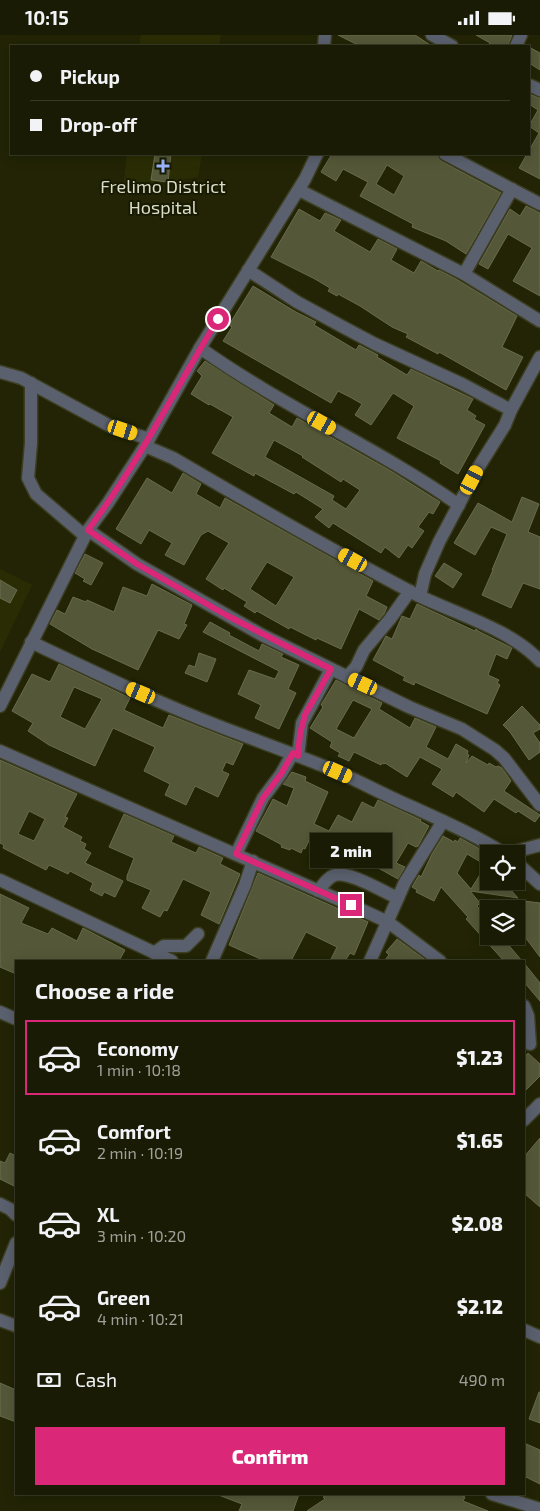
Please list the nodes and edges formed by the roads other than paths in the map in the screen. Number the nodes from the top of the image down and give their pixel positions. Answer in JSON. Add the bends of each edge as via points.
{"nodes":[{"id":1,"x":432,"y":35,"type":"edge"},
{"id":2,"x":450,"y":45,"type":"edge"},
{"id":3,"x":317,"y":155,"type":"edge"},
{"id":4,"x":447,"y":155,"type":"edge"},
{"id":5,"x":512,"y":189,"type":"junction"},
{"id":6,"x":299,"y":190,"type":"junction"},
{"id":7,"x":540,"y":204,"type":"edge"},
{"id":8,"x":248,"y":270,"type":"junction"},
{"id":9,"x":464,"y":274,"type":"junction"},
{"id":10,"x":540,"y":321,"type":"edge"},
{"id":11,"x":200,"y":348,"type":"junction"},
{"id":12,"x":540,"y":357,"type":"edge"},
{"id":13,"x":0,"y":372,"type":"edge"},
{"id":14,"x":30,"y":383,"type":"junction"},
{"id":15,"x":511,"y":410,"type":"junction"},
{"id":16,"x":147,"y":442,"type":"junction"},
{"id":17,"x":459,"y":505,"type":"junction"},
{"id":18,"x":86,"y":533,"type":"junction"},
{"id":19,"x":415,"y":593,"type":"junction"},
{"id":20,"x":31,"y":642,"type":"junction"},
{"id":21,"x":540,"y":661,"type":"edge"},
{"id":22,"x":331,"y":669,"type":"junction"},
{"id":23,"x":347,"y":677,"type":"junction"},
{"id":24,"x":0,"y":706,"type":"edge"},
{"id":25,"x":0,"y":751,"type":"edge"},
{"id":26,"x":296,"y":755,"type":"junction"},
{"id":27,"x":540,"y":805,"type":"edge"},
{"id":28,"x":443,"y":821,"type":"junction"},
{"id":29,"x":491,"y":845,"type":"edge"},
{"id":30,"x":540,"y":845,"type":"edge"},
{"id":31,"x":525,"y":849,"type":"edge"},
{"id":32,"x":236,"y":854,"type":"junction"},
{"id":33,"x":253,"y":861,"type":"junction"},
{"id":34,"x":525,"y":870,"type":"edge"},
{"id":35,"x":0,"y":880,"type":"edge"},
{"id":36,"x":540,"y":884,"type":"edge"},
{"id":37,"x":318,"y":891,"type":"junction"},
{"id":38,"x":398,"y":898,"type":"junction"},
{"id":39,"x":388,"y":922,"type":"junction"},
{"id":40,"x":198,"y":934,"type":"dead end"},
{"id":41,"x":149,"y":951,"type":"junction"},
{"id":42,"x":139,"y":960,"type":"edge"},
{"id":43,"x":170,"y":960,"type":"edge"},
{"id":44,"x":212,"y":960,"type":"edge"},
{"id":45,"x":370,"y":960,"type":"edge"},
{"id":46,"x":439,"y":960,"type":"edge"},
{"id":47,"x":525,"y":1008,"type":"edge"},
{"id":48,"x":0,"y":1012,"type":"edge"},
{"id":49,"x":15,"y":1019,"type":"edge"},
{"id":50,"x":527,"y":1041,"type":"edge"},
{"id":51,"x":540,"y":1053,"type":"edge"},
{"id":52,"x":540,"y":1103,"type":"edge"},
{"id":53,"x":525,"y":1119,"type":"edge"},
{"id":54,"x":0,"y":1204,"type":"edge"},
{"id":55,"x":15,"y":1214,"type":"edge"},
{"id":56,"x":15,"y":1246,"type":"edge"},
{"id":57,"x":0,"y":1283,"type":"edge"},
{"id":58,"x":0,"y":1320,"type":"edge"},
{"id":59,"x":15,"y":1326,"type":"edge"},
{"id":60,"x":525,"y":1330,"type":"edge"},
{"id":61,"x":540,"y":1337,"type":"edge"},
{"id":62,"x":495,"y":1495,"type":"edge"},
{"id":63,"x":540,"y":1509,"type":"edge"}],
"edges":[{"from":1,"to":2,"type":"street"},
{"from":3,"to":6,"type":"street"},
{"from":4,"to":5,"type":"street"},
{"from":5,"to":7,"type":"street"},
{"from":5,"to":9,"type":"street"},
{"from":6,"to":8,"type":"street"},
{"from":6,"to":9,"type":"street"},
{"from":8,"to":11,"type":"street"},
{"from":8,"to":15,"type":"street","via":[[297,302],[376,345]]},
{"from":9,"to":10,"type":"street"},
{"from":11,"to":16,"type":"street"},
{"from":11,"to":17,"type":"street","via":[[251,382],[414,475]]},
{"from":12,"to":15,"type":"street"},
{"from":13,"to":14,"type":"street"},
{"from":14,"to":16,"type":"street"},
{"from":14,"to":18,"type":"street","via":[[28,478],[36,494]]},
{"from":15,"to":17,"type":"street"},
{"from":16,"to":18,"type":"street"},
{"from":16,"to":19,"type":"street"},
{"from":17,"to":19,"type":"street"},
{"from":18,"to":20,"type":"street"},
{"from":18,"to":22,"type":"street","via":[[226,615]]},
{"from":19,"to":21,"type":"street","via":[[511,638]]},
{"from":19,"to":23,"type":"street","via":[[364,650]]},
{"from":20,"to":24,"type":"street"},
{"from":20,"to":26,"type":"street","via":[[220,727]]},
{"from":22,"to":23,"type":"street"},
{"from":22,"to":26,"type":"street","via":[[305,715]]},
{"from":23,"to":27,"type":"street","via":[[462,729],[495,749]]},
{"from":25,"to":32,"type":"street"},
{"from":26,"to":28,"type":"street"},
{"from":26,"to":32,"type":"street","via":[[263,798]]},
{"from":28,"to":29,"type":"street"},
{"from":28,"to":38,"type":"street"},
{"from":30,"to":31,"type":"street"},
{"from":32,"to":33,"type":"street"},
{"from":33,"to":37,"type":"street"},
{"from":33,"to":44,"type":"street"},
{"from":34,"to":36,"type":"street"},
{"from":35,"to":41,"type":"street"},
{"from":37,"to":38,"type":"street","via":[[330,878],[340,875]]},
{"from":37,"to":39,"type":"street"},
{"from":38,"to":39,"type":"street"},
{"from":39,"to":45,"type":"street"},
{"from":39,"to":46,"type":"street"},
{"from":40,"to":41,"type":"street","via":[[186,946],[164,946]]},
{"from":41,"to":42,"type":"street"},
{"from":41,"to":43,"type":"street"},
{"from":47,"to":50,"type":"street","via":[[528,1016]]},
{"from":48,"to":49,"type":"street"},
{"from":50,"to":51,"type":"street"},
{"from":52,"to":53,"type":"street"},
{"from":54,"to":55,"type":"street"},
{"from":56,"to":57,"type":"street"},
{"from":58,"to":59,"type":"street"},
{"from":60,"to":61,"type":"street"},
{"from":62,"to":63,"type":"street"}]}
